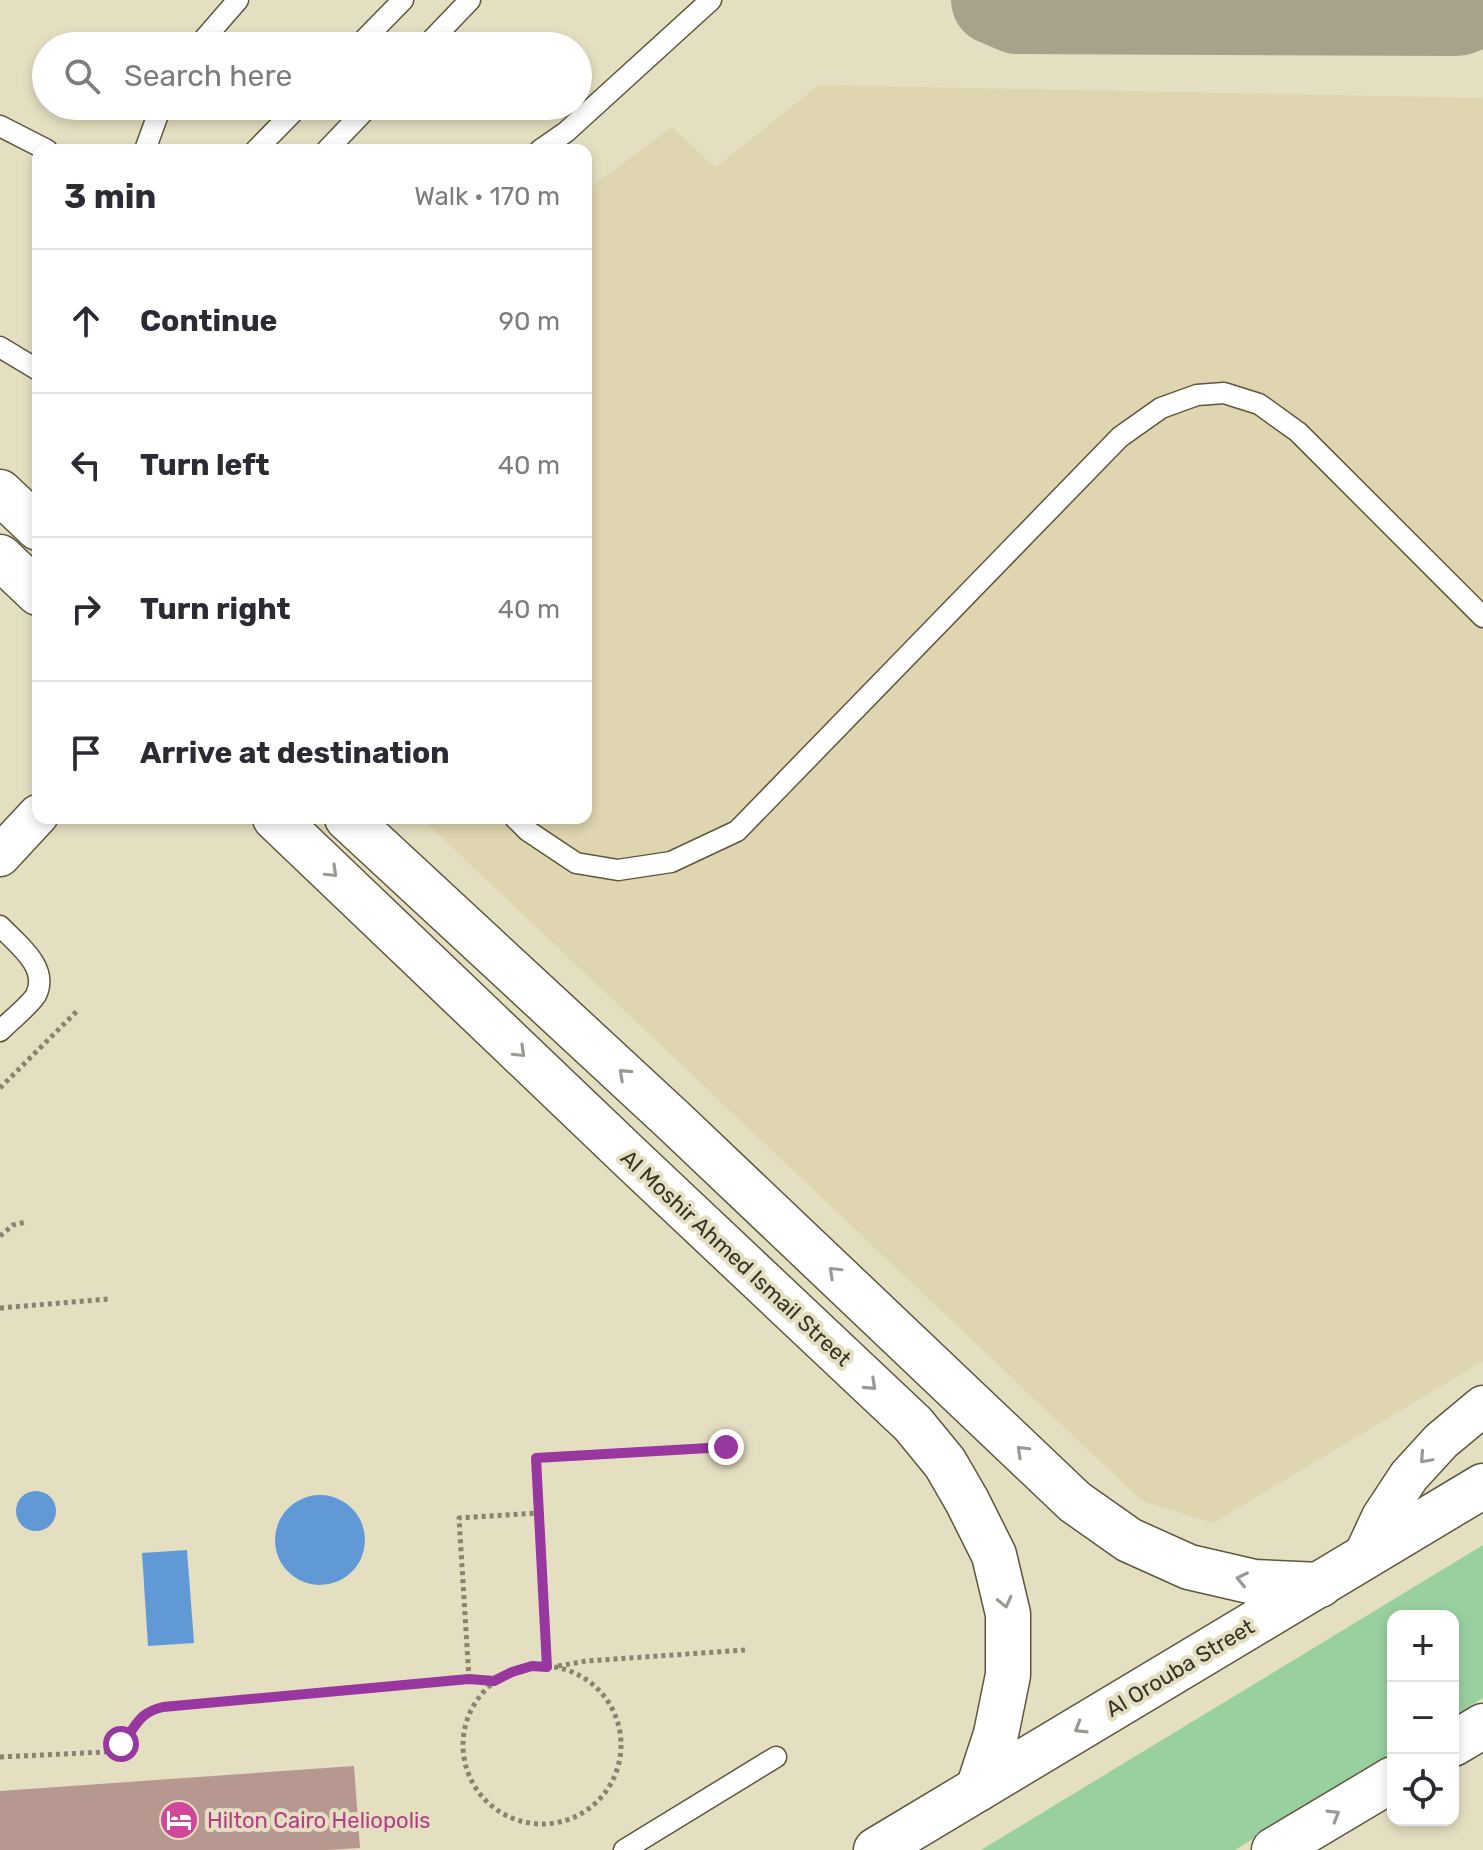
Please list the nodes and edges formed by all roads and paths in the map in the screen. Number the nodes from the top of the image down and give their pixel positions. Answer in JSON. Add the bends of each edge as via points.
{"nodes":[{"id":1,"x":238,"y":0,"type":"edge"},
{"id":2,"x":403,"y":0,"type":"edge"},
{"id":3,"x":470,"y":0,"type":"edge"},
{"id":4,"x":711,"y":0,"type":"edge"},
{"id":5,"x":210,"y":32,"type":"edge"},
{"id":6,"x":372,"y":32,"type":"edge"},
{"id":7,"x":439,"y":32,"type":"edge"},
{"id":8,"x":592,"y":108,"type":"edge"},
{"id":9,"x":156,"y":120,"type":"edge"},
{"id":10,"x":285,"y":120,"type":"edge"},
{"id":11,"x":356,"y":120,"type":"edge"},
{"id":12,"x":579,"y":120,"type":"edge"},
{"id":13,"x":0,"y":126,"type":"edge"},
{"id":14,"x":35,"y":144,"type":"edge"},
{"id":15,"x":147,"y":144,"type":"edge"},
{"id":16,"x":262,"y":144,"type":"edge"},
{"id":17,"x":333,"y":144,"type":"edge"},
{"id":18,"x":549,"y":144,"type":"edge"},
{"id":19,"x":0,"y":347,"type":"edge"},
{"id":20,"x":32,"y":366,"type":"edge"},
{"id":21,"x":0,"y":492,"type":"edge"},
{"id":22,"x":32,"y":522,"type":"edge"},
{"id":23,"x":0,"y":557,"type":"edge"},
{"id":24,"x":32,"y":587,"type":"edge"},
{"id":25,"x":1483,"y":617,"type":"edge"},
{"id":26,"x":32,"y":821,"type":"edge"},
{"id":27,"x":281,"y":824,"type":"edge"},
{"id":28,"x":353,"y":824,"type":"edge"},
{"id":29,"x":521,"y":824,"type":"edge"},
{"id":30,"x":0,"y":856,"type":"edge"},
{"id":31,"x":0,"y":926,"type":"edge"},
{"id":32,"x":78,"y":1010,"type":"dead end"},
{"id":33,"x":0,"y":1031,"type":"edge"},
{"id":34,"x":0,"y":1088,"type":"edge"},
{"id":35,"x":674,"y":1121,"type":"junction"},
{"id":36,"x":634,"y":1161,"type":"junction"},
{"id":37,"x":26,"y":1222,"type":"dead end"},
{"id":38,"x":0,"y":1236,"type":"edge"},
{"id":39,"x":109,"y":1299,"type":"dead end"},
{"id":40,"x":0,"y":1308,"type":"edge"},
{"id":41,"x":1483,"y":1406,"type":"edge"},
{"id":42,"x":726,"y":1447,"type":"dead end"},
{"id":43,"x":1483,"y":1486,"type":"edge"},
{"id":44,"x":539,"y":1513,"type":"junction"},
{"id":45,"x":1362,"y":1560,"type":"junction"},
{"id":46,"x":1320,"y":1585,"type":"junction"},
{"id":47,"x":745,"y":1650,"type":"dead end"},
{"id":48,"x":550,"y":1666,"type":"junction"},
{"id":49,"x":469,"y":1679,"type":"junction"},
{"id":50,"x":494,"y":1681,"type":"junction"},
{"id":51,"x":1483,"y":1726,"type":"edge"},
{"id":52,"x":1459,"y":1740,"type":"edge"},
{"id":53,"x":0,"y":1757,"type":"edge"},
{"id":54,"x":776,"y":1757,"type":"dead end"},
{"id":55,"x":1387,"y":1783,"type":"edge"},
{"id":56,"x":978,"y":1789,"type":"junction"},
{"id":57,"x":624,"y":1850,"type":"edge"},
{"id":58,"x":876,"y":1850,"type":"edge"},
{"id":59,"x":1274,"y":1850,"type":"edge"}],
"edges":[{"from":1,"to":5,"type":"lane"},
{"from":2,"to":6,"type":"lane"},
{"from":3,"to":7,"type":"lane"},
{"from":4,"to":8,"type":"lane"},
{"from":9,"to":15,"type":"lane"},
{"from":10,"to":16,"type":"lane"},
{"from":11,"to":17,"type":"lane"},
{"from":12,"to":18,"type":"lane"},
{"from":13,"to":14,"type":"lane"},
{"from":19,"to":20,"type":"lane"},
{"from":21,"to":22,"type":"main road"},
{"from":23,"to":24,"type":"main road"},
{"from":25,"to":29,"type":"lane","via":[[1298,432],[1259,404],[1224,393],[1197,395],[1161,408],[1120,437],[737,831],[671,862],[618,870],[576,863]]},
{"from":26,"to":30,"type":"street"},
{"from":27,"to":36,"type":"main road","name":"Al Moshir Ahmed Ismail Street","one_way":true},
{"from":35,"to":28,"type":"main road","one_way":true},
{"from":31,"to":33,"type":"lane","via":[[32,959],[38,982],[36,995]]},
{"from":32,"to":34,"type":"path"},
{"from":35,"to":36,"type":"main road"},
{"from":46,"to":35,"type":"main road","one_way":true,"via":[[1254,1582],[1189,1567],[1129,1540],[1075,1502]]},
{"from":36,"to":56,"type":"main road","name":"Al Moshir Ahmed Ismail Street","one_way":true,"via":[[913,1424],[967,1501],[994,1555],[1008,1614],[1008,1675]]},
{"from":37,"to":38,"type":"path"},
{"from":39,"to":40,"type":"path"},
{"from":41,"to":45,"type":"street","one_way":true,"via":[[1409,1476]]},
{"from":42,"to":44,"type":"path","via":[[536,1458]]},
{"from":43,"to":45,"type":"main road","name":"Al Orouba Street"},
{"from":44,"to":48,"type":"path"},
{"from":44,"to":49,"type":"path","via":[[459,1518]]},
{"from":45,"to":46,"type":"main road","name":"Al Orouba Street"},
{"from":46,"to":56,"type":"main road","name":"Al Orouba Street","one_way":true},
{"from":47,"to":48,"type":"path"},
{"from":48,"to":50,"type":"path","via":[[532,1666]]},
{"from":48,"to":50,"type":"path","via":[[591,1683],[616,1715],[621,1735],[615,1776],[604,1794],[561,1821],[511,1818],[478,1793],[468,1774],[463,1733],[479,1696]]},
{"from":49,"to":50,"type":"path"},
{"from":49,"to":53,"type":"path","via":[[163,1707],[144,1714],[114,1750]]},
{"from":51,"to":52,"type":"main road"},
{"from":54,"to":57,"type":"lane"},
{"from":59,"to":55,"type":"main road","one_way":true},
{"from":56,"to":58,"type":"main road","name":"Al Orouba Street"}]}
